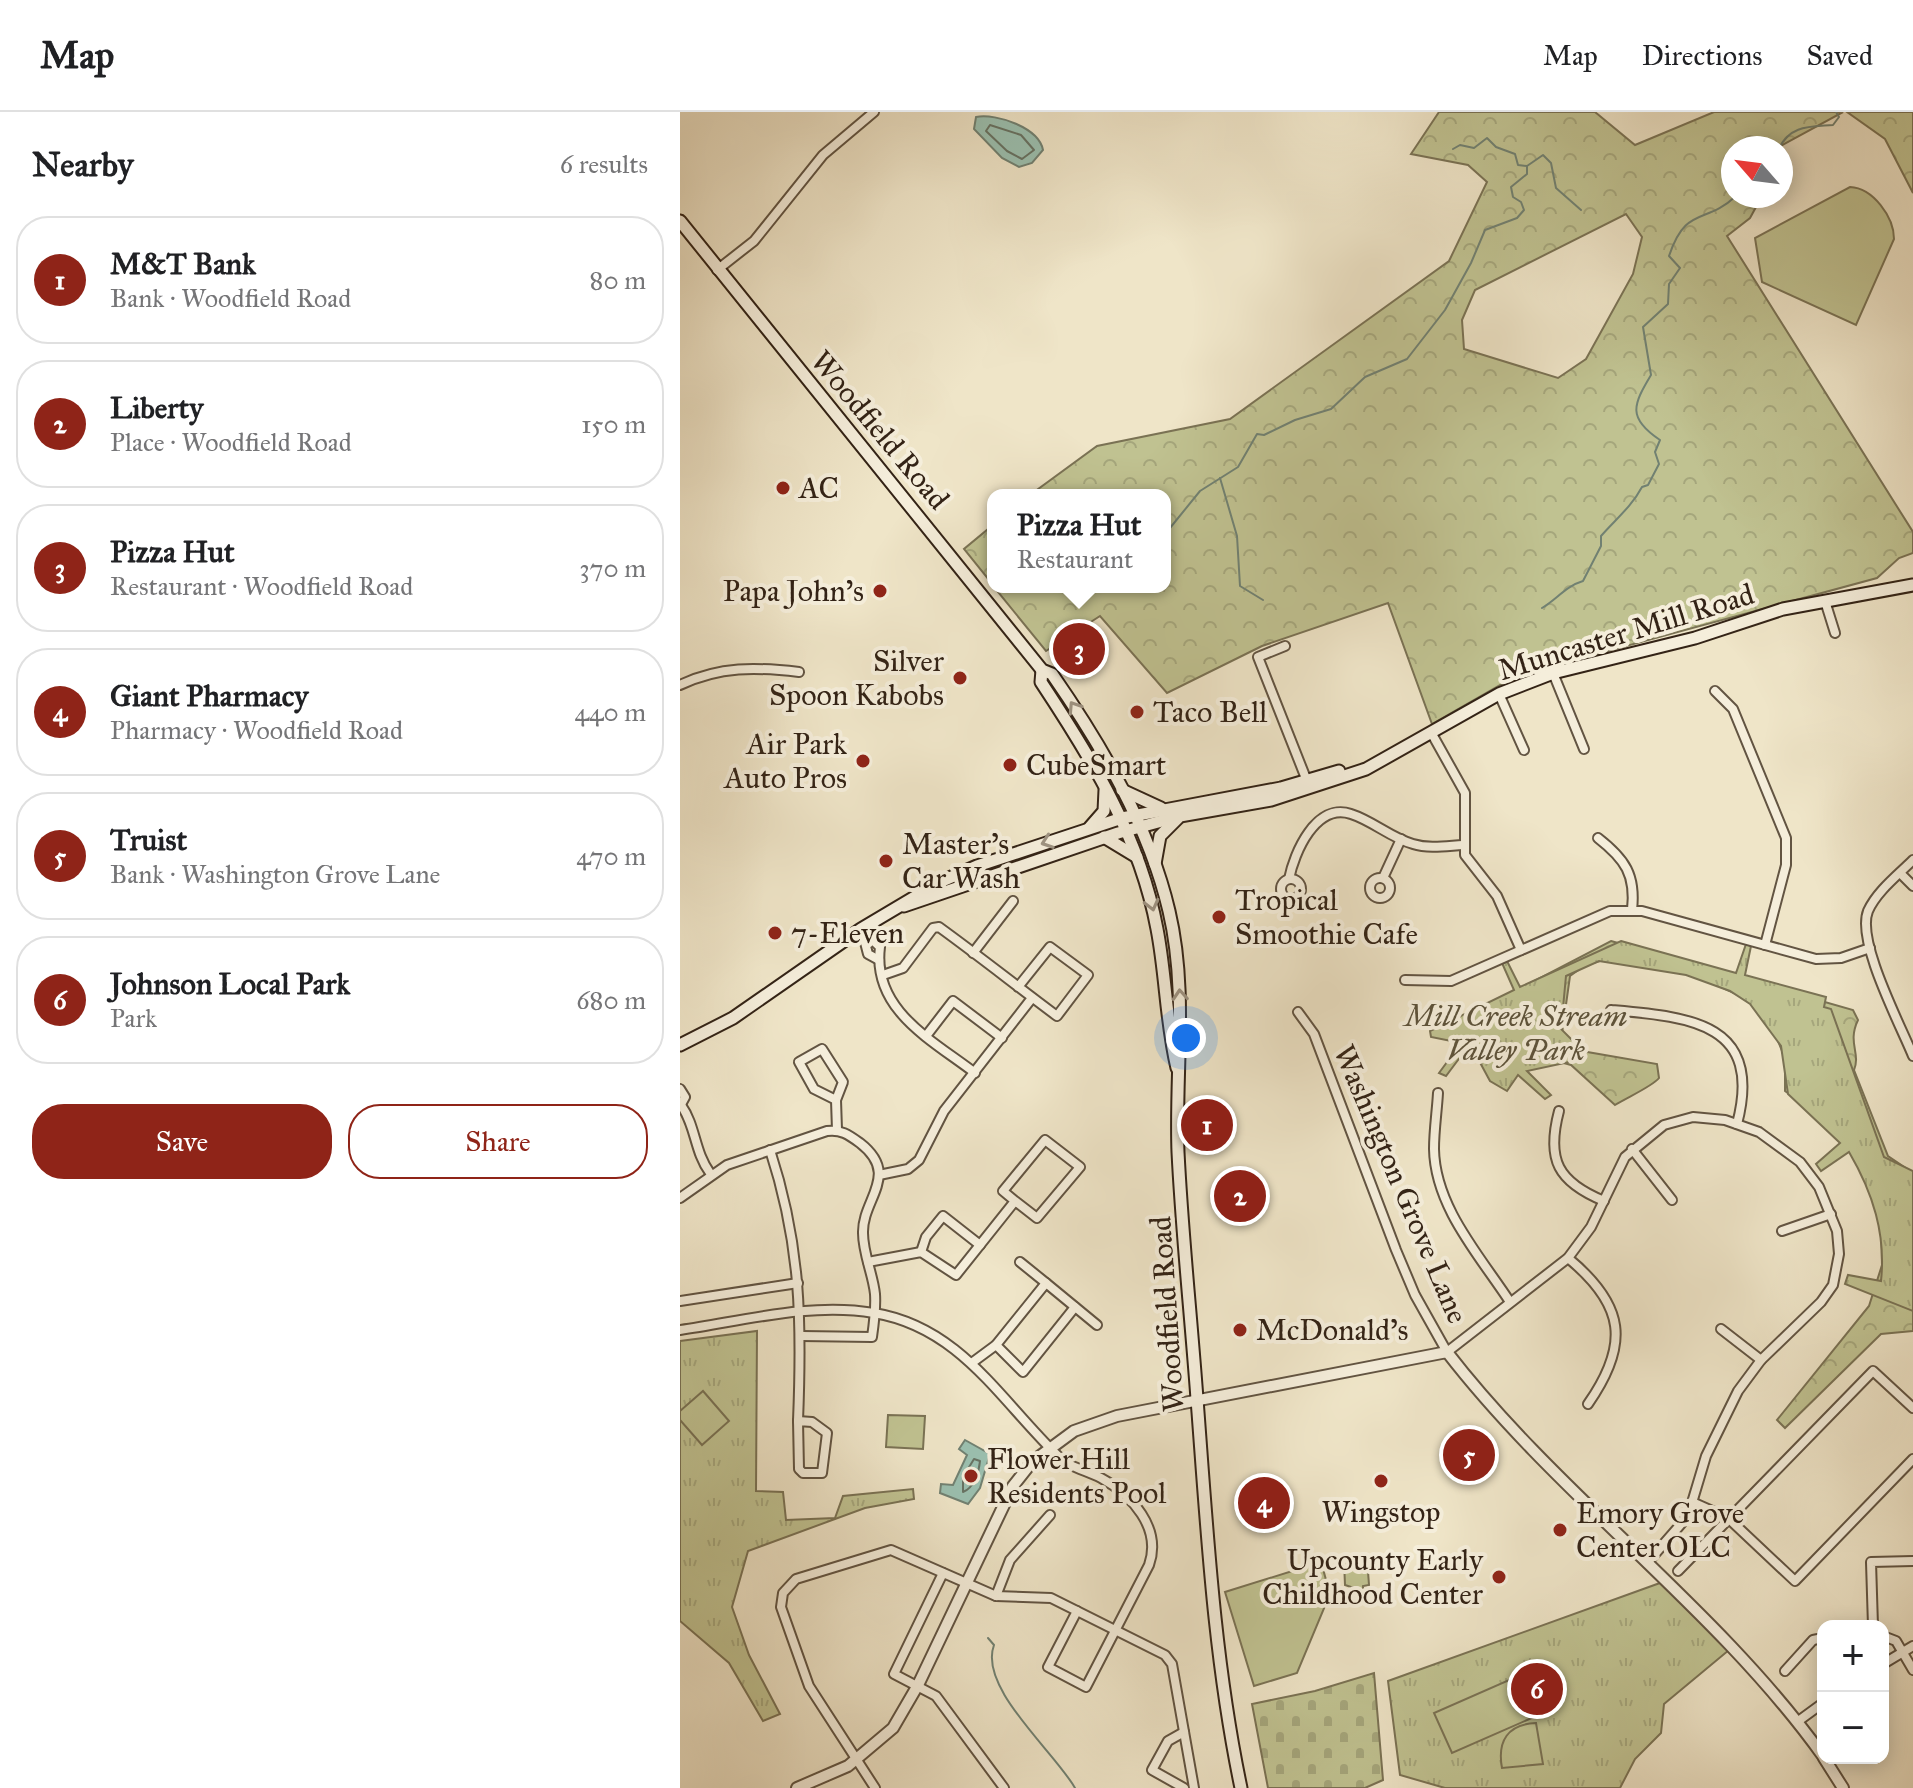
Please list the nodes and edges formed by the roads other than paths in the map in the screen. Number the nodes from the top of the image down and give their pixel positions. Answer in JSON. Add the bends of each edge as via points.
{"nodes":[{"id":1,"x":874,"y":112,"type":"edge"},
{"id":2,"x":680,"y":221,"type":"edge"},
{"id":3,"x":717,"y":270,"type":"junction"},
{"id":4,"x":1913,"y":585,"type":"edge"},
{"id":5,"x":1825,"y":601,"type":"junction"},
{"id":6,"x":1835,"y":633,"type":"dead end"},
{"id":7,"x":1285,"y":646,"type":"dead end"},
{"id":8,"x":1042,"y":670,"type":"junction"},
{"id":9,"x":799,"y":672,"type":"dead end"},
{"id":10,"x":1553,"y":673,"type":"junction"},
{"id":11,"x":680,"y":685,"type":"edge"},
{"id":12,"x":1715,"y":691,"type":"dead end"},
{"id":13,"x":1499,"y":694,"type":"junction"},
{"id":14,"x":1432,"y":734,"type":"junction"},
{"id":15,"x":1584,"y":749,"type":"dead end"},
{"id":16,"x":1524,"y":750,"type":"dead end"},
{"id":17,"x":1368,"y":765,"type":"junction"},
{"id":18,"x":1307,"y":781,"type":"junction"},
{"id":19,"x":1105,"y":785,"type":"junction"},
{"id":20,"x":1122,"y":790,"type":"junction"},
{"id":21,"x":1161,"y":808,"type":"junction"},
{"id":22,"x":1180,"y":816,"type":"junction"},
{"id":23,"x":1128,"y":817,"type":"junction"},
{"id":24,"x":1089,"y":828,"type":"junction"},
{"id":25,"x":1133,"y":829,"type":"junction"},
{"id":26,"x":1104,"y":837,"type":"junction"},
{"id":27,"x":1598,"y":838,"type":"dead end"},
{"id":28,"x":1401,"y":839,"type":"junction"},
{"id":29,"x":1463,"y":845,"type":"junction"},
{"id":30,"x":1137,"y":857,"type":"junction"},
{"id":31,"x":1913,"y":860,"type":"edge"},
{"id":32,"x":1155,"y":865,"type":"junction"},
{"id":33,"x":1900,"y":873,"type":"junction"},
{"id":34,"x":1383,"y":878,"type":"dead end"},
{"id":35,"x":1289,"y":879,"type":"dead end"},
{"id":36,"x":1913,"y":886,"type":"edge"},
{"id":37,"x":1013,"y":901,"type":"dead end"},
{"id":38,"x":904,"y":906,"type":"junction"},
{"id":39,"x":1632,"y":910,"type":"junction"},
{"id":40,"x":861,"y":929,"type":"junction"},
{"id":41,"x":1765,"y":945,"type":"junction"},
{"id":42,"x":1870,"y":948,"type":"junction"},
{"id":43,"x":1521,"y":950,"type":"junction"},
{"id":44,"x":973,"y":953,"type":"junction"},
{"id":45,"x":883,"y":975,"type":"junction"},
{"id":46,"x":1405,"y":980,"type":"dead end"},
{"id":47,"x":1018,"y":987,"type":"junction"},
{"id":48,"x":1032,"y":998,"type":"junction"},
{"id":49,"x":1611,"y":1010,"type":"dead end"},
{"id":50,"x":1298,"y":1012,"type":"dead end"},
{"id":51,"x":926,"y":1036,"type":"junction"},
{"id":52,"x":1002,"y":1038,"type":"junction"},
{"id":53,"x":680,"y":1045,"type":"edge"},
{"id":54,"x":1913,"y":1056,"type":"edge"},
{"id":55,"x":975,"y":1073,"type":"junction"},
{"id":56,"x":1178,"y":1073,"type":"junction"},
{"id":57,"x":680,"y":1089,"type":"edge"},
{"id":58,"x":1438,"y":1093,"type":"dead end"},
{"id":59,"x":836,"y":1100,"type":"junction"},
{"id":60,"x":681,"y":1105,"type":"edge"},
{"id":61,"x":1559,"y":1111,"type":"dead end"},
{"id":62,"x":1737,"y":1124,"type":"junction"},
{"id":63,"x":837,"y":1130,"type":"junction"},
{"id":64,"x":1632,"y":1149,"type":"junction"},
{"id":65,"x":770,"y":1150,"type":"junction"},
{"id":66,"x":710,"y":1173,"type":"junction"},
{"id":67,"x":879,"y":1175,"type":"junction"},
{"id":68,"x":680,"y":1198,"type":"edge"},
{"id":69,"x":1672,"y":1200,"type":"dead end"},
{"id":70,"x":1015,"y":1201,"type":"junction"},
{"id":71,"x":1604,"y":1201,"type":"junction"},
{"id":72,"x":1831,"y":1214,"type":"junction"},
{"id":73,"x":1782,"y":1231,"type":"dead end"},
{"id":74,"x":980,"y":1245,"type":"junction"},
{"id":75,"x":921,"y":1252,"type":"junction"},
{"id":76,"x":1568,"y":1258,"type":"junction"},
{"id":77,"x":868,"y":1262,"type":"junction"},
{"id":78,"x":1020,"y":1262,"type":"dead end"},
{"id":79,"x":798,"y":1283,"type":"junction"},
{"id":80,"x":1046,"y":1283,"type":"junction"},
{"id":81,"x":680,"y":1301,"type":"edge"},
{"id":82,"x":1510,"y":1302,"type":"junction"},
{"id":83,"x":1075,"y":1307,"type":"junction"},
{"id":84,"x":802,"y":1312,"type":"junction"},
{"id":85,"x":875,"y":1313,"type":"junction"},
{"id":86,"x":1097,"y":1325,"type":"dead end"},
{"id":87,"x":1721,"y":1329,"type":"dead end"},
{"id":88,"x":680,"y":1330,"type":"edge"},
{"id":89,"x":802,"y":1336,"type":"junction"},
{"id":90,"x":996,"y":1345,"type":"junction"},
{"id":91,"x":1447,"y":1352,"type":"junction"},
{"id":92,"x":1761,"y":1360,"type":"junction"},
{"id":93,"x":973,"y":1362,"type":"junction"},
{"id":94,"x":1197,"y":1401,"type":"junction"},
{"id":95,"x":1588,"y":1404,"type":"dead end"},
{"id":96,"x":1913,"y":1408,"type":"edge"},
{"id":97,"x":798,"y":1421,"type":"junction"},
{"id":98,"x":1049,"y":1446,"type":"junction"},
{"id":99,"x":1913,"y":1459,"type":"edge"},
{"id":100,"x":1692,"y":1502,"type":"junction"},
{"id":101,"x":1050,"y":1515,"type":"dead end"},
{"id":102,"x":1728,"y":1518,"type":"junction"},
{"id":103,"x":1913,"y":1561,"type":"edge"},
{"id":104,"x":1647,"y":1563,"type":"junction"},
{"id":105,"x":1678,"y":1571,"type":"dead end"},
{"id":106,"x":943,"y":1573,"type":"junction"},
{"id":107,"x":966,"y":1584,"type":"junction"},
{"id":108,"x":996,"y":1596,"type":"junction"},
{"id":109,"x":1077,"y":1611,"type":"junction"},
{"id":110,"x":1873,"y":1620,"type":"edge"},
{"id":111,"x":1116,"y":1630,"type":"junction"},
{"id":112,"x":1889,"y":1638,"type":"edge"},
{"id":113,"x":1817,"y":1639,"type":"edge"},
{"id":114,"x":1913,"y":1646,"type":"edge"},
{"id":115,"x":1903,"y":1652,"type":"junction"},
{"id":116,"x":1889,"y":1660,"type":"edge"},
{"id":117,"x":1913,"y":1670,"type":"edge"},
{"id":118,"x":1785,"y":1671,"type":"dead end"},
{"id":119,"x":918,"y":1685,"type":"junction"},
{"id":120,"x":1817,"y":1707,"type":"edge"},
{"id":121,"x":1797,"y":1722,"type":"junction"},
{"id":122,"x":1184,"y":1732,"type":"junction"},
{"id":123,"x":1817,"y":1748,"type":"edge"},
{"id":124,"x":860,"y":1759,"type":"junction"},
{"id":125,"x":1828,"y":1764,"type":"edge"},
{"id":126,"x":797,"y":1788,"type":"edge"},
{"id":127,"x":875,"y":1788,"type":"edge"},
{"id":128,"x":1004,"y":1788,"type":"edge"},
{"id":129,"x":1184,"y":1788,"type":"edge"},
{"id":130,"x":1194,"y":1788,"type":"edge"},
{"id":131,"x":1241,"y":1788,"type":"edge"},
{"id":132,"x":1843,"y":1788,"type":"edge"}],
"edges":[{"from":1,"to":3,"type":"street","via":[[823,155],[754,241]]},
{"from":2,"to":3,"type":"main road","name":"Woodfield Road"},
{"from":3,"to":8,"type":"main road","name":"Woodfield Road"},
{"from":4,"to":5,"type":"main road","name":"Muncaster Mill Road"},
{"from":5,"to":6,"type":"street"},
{"from":5,"to":10,"type":"main road","name":"Muncaster Mill Road"},
{"from":7,"to":18,"type":"street","via":[[1258,657]]},
{"from":8,"to":19,"type":"main road","name":"Woodfield Road","via":[[1041,682]]},
{"from":20,"to":8,"type":"main road","name":"Woodfield Road","one_way":true,"via":[[1065,692],[1052,674]]},
{"from":9,"to":11,"type":"street","via":[[743,667]]},
{"from":10,"to":13,"type":"main road","name":"Muncaster Mill Road"},
{"from":10,"to":15,"type":"street"},
{"from":12,"to":41,"type":"street","via":[[1733,709],[1786,838],[1786,865]]},
{"from":13,"to":14,"type":"main road","name":"Muncaster Mill Road"},
{"from":13,"to":16,"type":"street"},
{"from":14,"to":17,"type":"main road","name":"Muncaster Mill Road"},
{"from":14,"to":29,"type":"street","via":[[1465,793]]},
{"from":17,"to":18,"type":"main road","name":"Muncaster Mill Road"},
{"from":17,"to":22,"type":"main road","name":"Muncaster Mill Road","via":[[1298,792]]},
{"from":18,"to":21,"type":"main road","name":"Muncaster Mill Road"},
{"from":19,"to":23,"type":"main road","name":"Woodfield Road"},
{"from":19,"to":24,"type":"main road","via":[[1104,811]]},
{"from":20,"to":21,"type":"main road"},
{"from":20,"to":23,"type":"main road","name":"Woodfield Road"},
{"from":21,"to":23,"type":"main road","name":"Muncaster Mill Road"},
{"from":22,"to":25,"type":"main road","name":"Muncaster Mill Road"},
{"from":22,"to":32,"type":"main road","via":[[1160,836]]},
{"from":23,"to":24,"type":"main road","name":"Muncaster Mill Road"},
{"from":23,"to":25,"type":"main road","name":"Woodfield Road"},
{"from":24,"to":38,"type":"main road","name":"Muncaster Mill Road","one_way":true,"via":[[952,877]]},
{"from":25,"to":26,"type":"main road","name":"Muncaster Mill Road"},
{"from":25,"to":30,"type":"main road","name":"Woodfield Road"},
{"from":25,"to":32,"type":"main road","name":"Woodfield Road"},
{"from":26,"to":30,"type":"main road"},
{"from":26,"to":38,"type":"main road","name":"Muncaster Mill Road"},
{"from":27,"to":39,"type":"street","via":[[1630,870]]},
{"from":28,"to":29,"type":"street","via":[[1427,847]]},
{"from":28,"to":34,"type":"street"},
{"from":28,"to":35,"type":"street","via":[[1352,814],[1335,813],[1311,829]]},
{"from":29,"to":43,"type":"street","via":[[1469,863],[1497,896]]},
{"from":30,"to":56,"type":"main road","name":"Woodfield Road","one_way":true,"via":[[1158,930]]},
{"from":31,"to":33,"type":"street"},
{"from":56,"to":32,"type":"main road","name":"Woodfield Road","one_way":true,"via":[[1182,1051],[1177,965]]},
{"from":33,"to":36,"type":"street"},
{"from":33,"to":42,"type":"street","via":[[1868,912],[1865,935]]},
{"from":37,"to":44,"type":"street"},
{"from":38,"to":40,"type":"main road"},
{"from":39,"to":41,"type":"street"},
{"from":39,"to":43,"type":"street","via":[[1589,918]]},
{"from":40,"to":45,"type":"street","via":[[868,954],[879,960]]},
{"from":40,"to":53,"type":"main road","via":[[733,1018]]},
{"from":41,"to":42,"type":"street","via":[[1826,961]]},
{"from":42,"to":54,"type":"street"},
{"from":43,"to":46,"type":"street","via":[[1451,981]]},
{"from":44,"to":45,"type":"street","via":[[935,927],[903,968]]},
{"from":44,"to":47,"type":"street"},
{"from":45,"to":51,"type":"street","via":[[895,1011]]},
{"from":47,"to":48,"type":"street"},
{"from":47,"to":48,"type":"street","via":[[1050,947],[1088,975],[1057,1016]]},
{"from":48,"to":52,"type":"street"},
{"from":49,"to":62,"type":"street","via":[[1681,1018],[1724,1039],[1744,1076]]},
{"from":50,"to":91,"type":"street","name":"Washington Grove Lane","via":[[1314,1034],[1415,1295]]},
{"from":51,"to":52,"type":"street","via":[[953,1001]]},
{"from":51,"to":55,"type":"street"},
{"from":52,"to":55,"type":"street"},
{"from":55,"to":67,"type":"street","via":[[944,1111],[919,1160],[908,1169]]},
{"from":56,"to":94,"type":"main road","name":"Woodfield Road","via":[[1178,1153]]},
{"from":57,"to":60,"type":"street","via":[[685,1097]]},
{"from":58,"to":82,"type":"street","via":[[1434,1150],[1443,1194]]},
{"from":59,"to":59,"type":"street","via":[[843,1082],[822,1049],[799,1062],[814,1089]]},
{"from":59,"to":63,"type":"street"},
{"from":60,"to":66,"type":"street","via":[[698,1156]]},
{"from":61,"to":71,"type":"street","via":[[1552,1148],[1558,1165],[1574,1186]]},
{"from":62,"to":64,"type":"street","via":[[1707,1117],[1679,1119],[1651,1132]]},
{"from":62,"to":72,"type":"street","via":[[1759,1132],[1800,1162]]},
{"from":63,"to":65,"type":"street"},
{"from":63,"to":67,"type":"street","via":[[864,1146]]},
{"from":64,"to":69,"type":"street"},
{"from":64,"to":71,"type":"street"},
{"from":65,"to":66,"type":"street"},
{"from":65,"to":79,"type":"street","via":[[785,1196]]},
{"from":66,"to":68,"type":"street"},
{"from":67,"to":77,"type":"street","via":[[862,1227]]},
{"from":70,"to":70,"type":"street","via":[[1003,1191],[1045,1140],[1080,1167],[1037,1218]]},
{"from":70,"to":74,"type":"street"},
{"from":71,"to":76,"type":"street"},
{"from":72,"to":73,"type":"street"},
{"from":72,"to":92,"type":"street","via":[[1839,1254],[1833,1285]]},
{"from":74,"to":75,"type":"street","via":[[956,1275]]},
{"from":74,"to":75,"type":"street","via":[[943,1216]]},
{"from":75,"to":77,"type":"street"},
{"from":76,"to":82,"type":"street"},
{"from":76,"to":95,"type":"street","via":[[1602,1290],[1615,1320],[1612,1364]]},
{"from":77,"to":85,"type":"street"},
{"from":78,"to":80,"type":"street"},
{"from":79,"to":81,"type":"street"},
{"from":79,"to":84,"type":"street"},
{"from":80,"to":83,"type":"street"},
{"from":80,"to":90,"type":"street"},
{"from":82,"to":91,"type":"street"},
{"from":83,"to":86,"type":"street"},
{"from":83,"to":90,"type":"street","via":[[1023,1372]]},
{"from":84,"to":85,"type":"street","via":[[822,1308]]},
{"from":84,"to":88,"type":"street"},
{"from":84,"to":89,"type":"street"},
{"from":85,"to":89,"type":"street","via":[[872,1337]]},
{"from":85,"to":93,"type":"street","via":[[923,1329]]},
{"from":87,"to":92,"type":"street"},
{"from":89,"to":97,"type":"street"},
{"from":90,"to":93,"type":"street"},
{"from":91,"to":94,"type":"street"},
{"from":91,"to":104,"type":"street","name":"Washington Grove Lane","via":[[1564,1482]]},
{"from":92,"to":100,"type":"street","via":[[1719,1423]]},
{"from":93,"to":98,"type":"street"},
{"from":94,"to":98,"type":"street","via":[[1092,1423]]},
{"from":94,"to":131,"type":"main road","name":"Woodfield Road","via":[[1216,1651]]},
{"from":96,"to":102,"type":"street","via":[[1873,1371]]},
{"from":97,"to":97,"type":"street","via":[[799,1469],[822,1473],[827,1433],[812,1422]]},
{"from":98,"to":107,"type":"street","via":[[1013,1486]]},
{"from":98,"to":111,"type":"street","via":[[1067,1464],[1113,1485],[1151,1530],[1154,1554]]},
{"from":99,"to":102,"type":"street","via":[[1795,1581]]},
{"from":100,"to":102,"type":"street"},
{"from":100,"to":104,"type":"street","via":[[1679,1530]]},
{"from":101,"to":108,"type":"street","via":[[1010,1560]]},
{"from":102,"to":105,"type":"street"},
{"from":103,"to":110,"type":"street","via":[[1871,1562]]},
{"from":104,"to":121,"type":"street","name":"Washington Grove Lane"},
{"from":106,"to":107,"type":"street"},
{"from":106,"to":119,"type":"street","via":[[894,1674]]},
{"from":106,"to":124,"type":"street","via":[[899,1552],[877,1551],[796,1579],[783,1593],[782,1616],[809,1686]]},
{"from":107,"to":108,"type":"street"},
{"from":107,"to":119,"type":"street"},
{"from":108,"to":109,"type":"street","via":[[1044,1596]]},
{"from":109,"to":111,"type":"street"},
{"from":109,"to":111,"type":"street","via":[[1048,1667],[1086,1687]]},
{"from":111,"to":122,"type":"street","via":[[1169,1658]]},
{"from":112,"to":115,"type":"street"},
{"from":113,"to":118,"type":"street"},
{"from":114,"to":115,"type":"street"},
{"from":115,"to":116,"type":"street"},
{"from":115,"to":117,"type":"street"},
{"from":119,"to":124,"type":"street","via":[[893,1728]]},
{"from":119,"to":128,"type":"street","via":[[936,1696]]},
{"from":120,"to":121,"type":"street"},
{"from":121,"to":123,"type":"street","name":"Washington Grove Lane"},
{"from":122,"to":129,"type":"street","via":[[1168,1741],[1152,1770]]},
{"from":122,"to":130,"type":"street"},
{"from":124,"to":126,"type":"street"},
{"from":124,"to":127,"type":"street"},
{"from":125,"to":132,"type":"street","name":"Washington Grove Lane"}]}
